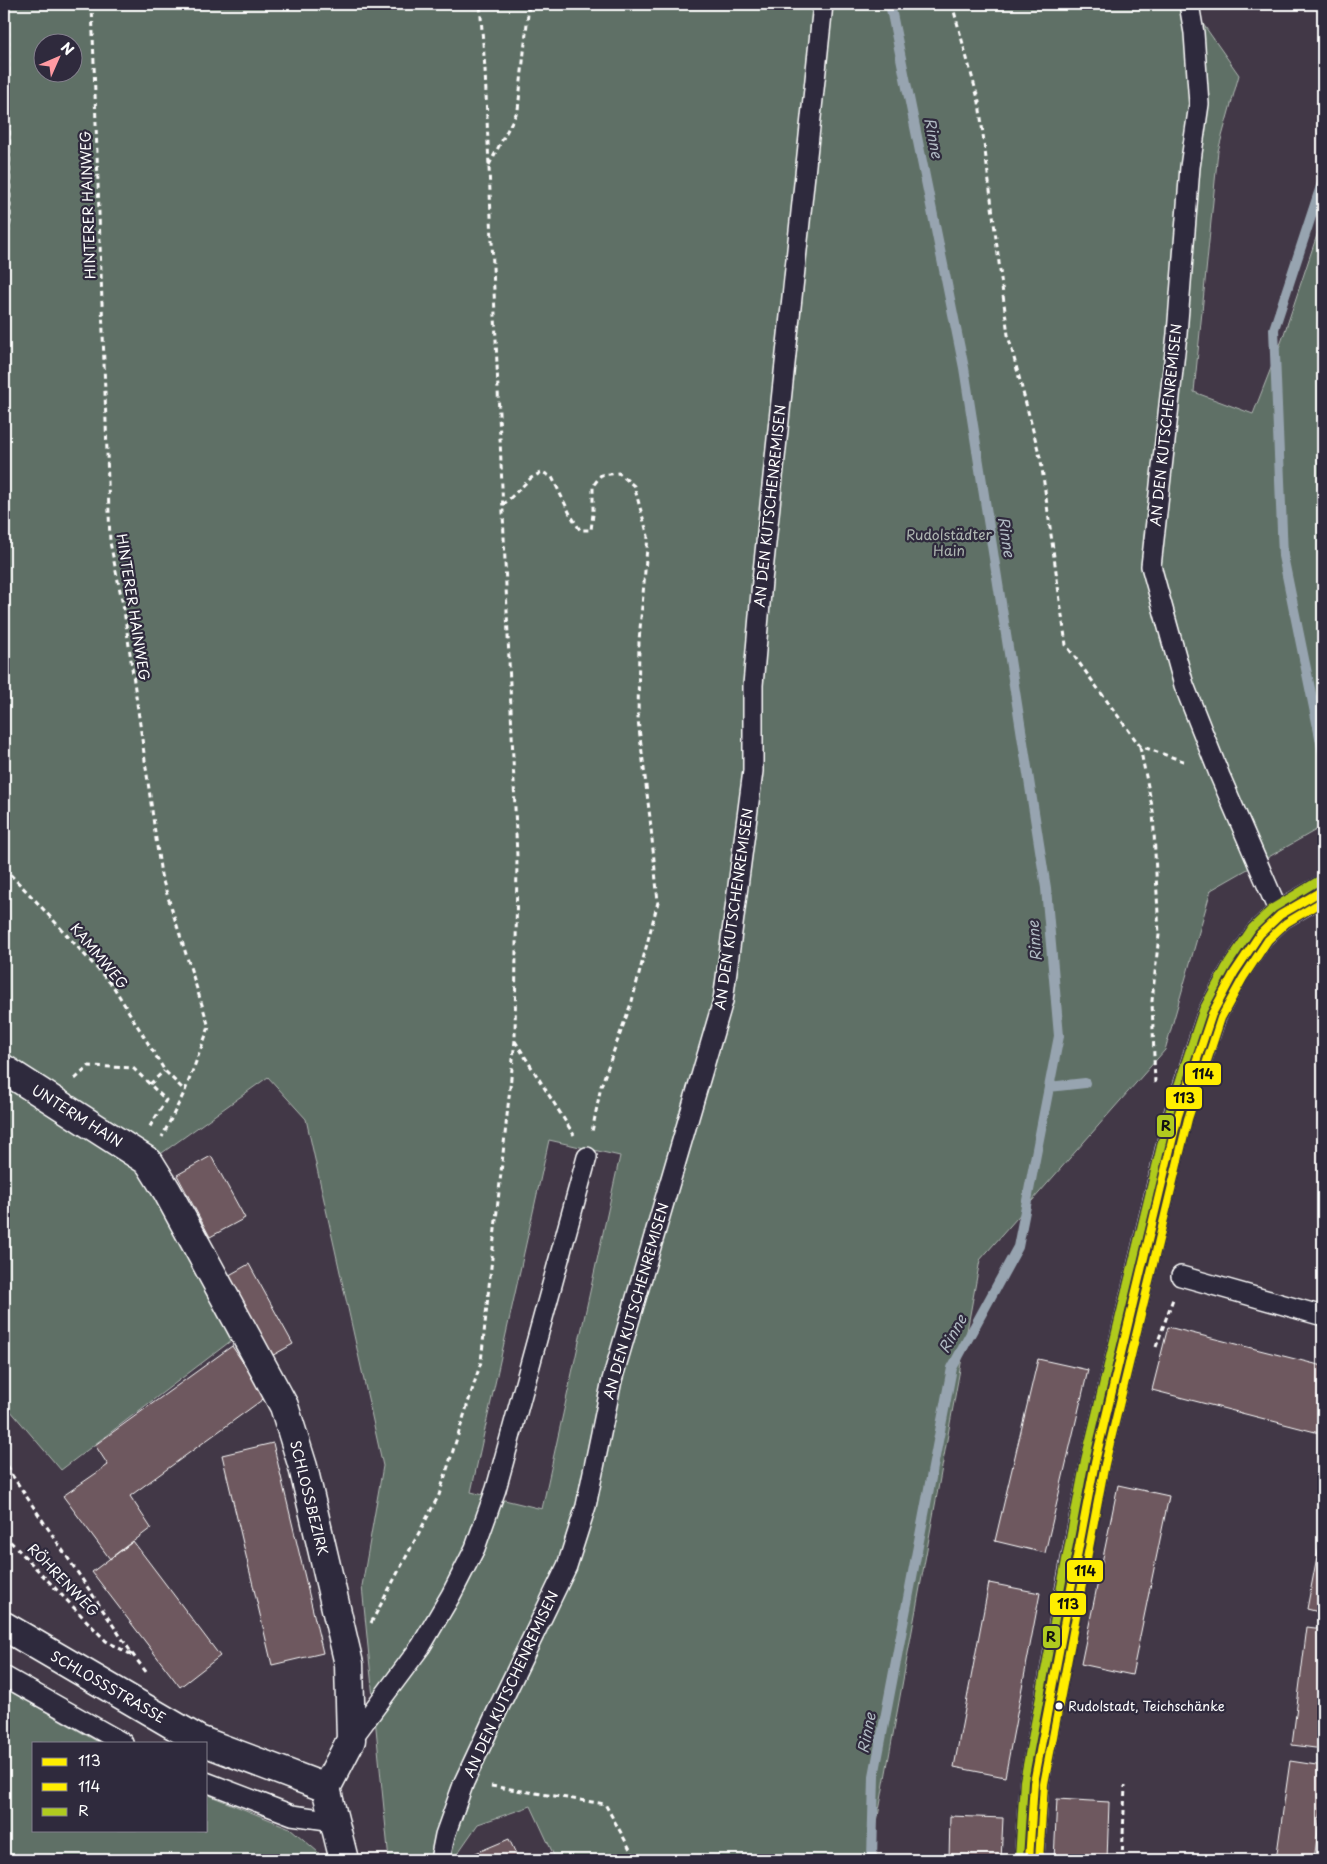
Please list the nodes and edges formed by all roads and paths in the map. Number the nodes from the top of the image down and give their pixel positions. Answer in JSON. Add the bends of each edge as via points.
{"nodes":[{"id":1,"x":4,"y":4,"type":"edge"},
{"id":2,"x":92,"y":4,"type":"edge"},
{"id":3,"x":480,"y":4,"type":"edge"},
{"id":4,"x":530,"y":4,"type":"edge"},
{"id":5,"x":823,"y":4,"type":"edge"},
{"id":6,"x":952,"y":4,"type":"edge"},
{"id":7,"x":1189,"y":4,"type":"edge"},
{"id":8,"x":488,"y":165,"type":"junction"},
{"id":9,"x":4,"y":266,"type":"edge"},
{"id":10,"x":502,"y":506,"type":"junction"},
{"id":11,"x":1140,"y":746,"type":"junction"},
{"id":12,"x":1220,"y":776,"type":"junction"},
{"id":13,"x":4,"y":868,"type":"edge"},
{"id":14,"x":1323,"y":890,"type":"edge"},
{"id":15,"x":1280,"y":915,"type":"junction"},
{"id":16,"x":515,"y":1040,"type":"junction"},
{"id":17,"x":4,"y":1069,"type":"edge"},
{"id":18,"x":165,"y":1071,"type":"junction"},
{"id":19,"x":150,"y":1084,"type":"junction"},
{"id":20,"x":185,"y":1091,"type":"junction"},
{"id":21,"x":53,"y":1100,"type":"junction"},
{"id":22,"x":1178,"y":1116,"type":"junction"},
{"id":23,"x":587,"y":1157,"type":"junction"},
{"id":24,"x":149,"y":1162,"type":"junction"},
{"id":25,"x":1181,"y":1276,"type":"dead end"},
{"id":26,"x":1323,"y":1316,"type":"edge"},
{"id":27,"x":1163,"y":1325,"type":"dead end"},
{"id":28,"x":1155,"y":1350,"type":"dead end"},
{"id":29,"x":4,"y":1458,"type":"edge"},
{"id":30,"x":4,"y":1535,"type":"edge"},
{"id":31,"x":4,"y":1626,"type":"edge"},
{"id":32,"x":349,"y":1664,"type":"junction"},
{"id":33,"x":4,"y":1676,"type":"edge"},
{"id":34,"x":351,"y":1740,"type":"junction"},
{"id":35,"x":121,"y":1742,"type":"edge"},
{"id":36,"x":204,"y":1742,"type":"edge"},
{"id":37,"x":208,"y":1743,"type":"edge"},
{"id":38,"x":464,"y":1782,"type":"junction"},
{"id":39,"x":208,"y":1783,"type":"edge"},
{"id":40,"x":1124,"y":1786,"type":"dead end"},
{"id":41,"x":326,"y":1788,"type":"junction"},
{"id":42,"x":334,"y":1821,"type":"junction"},
{"id":43,"x":344,"y":1860,"type":"edge"},
{"id":44,"x":440,"y":1860,"type":"edge"},
{"id":45,"x":636,"y":1860,"type":"edge"},
{"id":46,"x":1029,"y":1860,"type":"edge"},
{"id":47,"x":1122,"y":1860,"type":"edge"}],
"edges":[{"from":1,"to":9,"type":"path","via":[[8,25],[10,221]]},
{"from":2,"to":20,"type":"path","name":"HINTERER HAINWEG","via":[[110,542],[124,610],[161,875],[209,1027]]},
{"from":3,"to":8,"type":"path"},
{"from":4,"to":8,"type":"path","via":[[518,110]]},
{"from":5,"to":38,"type":"lane","name":"AN DEN KUTSCHENREMISEN","via":[[752,685],[753,771],[723,1002],[612,1380],[586,1506],[567,1566]]},
{"from":6,"to":11,"type":"path","via":[[979,102],[1008,335],[1041,461],[1066,645]]},
{"from":7,"to":12,"type":"lane","name":"AN DEN KUTSCHENREMISEN","via":[[1199,104],[1151,566],[1184,685]]},
{"from":8,"to":10,"type":"path"},
{"from":10,"to":16,"type":"path","via":[[517,856]]},
{"from":10,"to":23,"type":"path","via":[[531,478],[542,472],[552,477],[580,530],[591,530],[593,486],[602,475],[620,473],[634,486],[648,536],[639,641],[638,720],[658,902],[632,1001],[600,1086]]},
{"from":11,"to":12,"type":"path"},
{"from":11,"to":22,"type":"path","via":[[1152,811],[1159,935],[1152,1001],[1156,1094]]},
{"from":12,"to":15,"type":"lane","name":"AN DEN KUTSCHENREMISEN"},
{"from":13,"to":18,"type":"path","name":"KAMMWEG","via":[[113,986]]},
{"from":14,"to":15,"type":"main road"},
{"from":15,"to":22,"type":"main road","via":[[1260,934],[1212,1014]]},
{"from":16,"to":23,"type":"path"},
{"from":16,"to":32,"type":"path","via":[[481,1362],[440,1495]]},
{"from":17,"to":21,"type":"street","name":"UNTERM HAIN"},
{"from":18,"to":19,"type":"path"},
{"from":18,"to":20,"type":"path","name":"KAMMWEG"},
{"from":19,"to":21,"type":"path","via":[[133,1068],[89,1066]]},
{"from":19,"to":24,"type":"path","via":[[166,1100],[142,1140]]},
{"from":20,"to":24,"type":"path","name":"HINTERER HAINWEG"},
{"from":21,"to":24,"type":"street","name":"UNTERM HAIN"},
{"from":22,"to":46,"type":"main road","via":[[1095,1462],[1034,1783]]},
{"from":23,"to":34,"type":"lane","via":[[496,1490],[475,1548],[421,1646]]},
{"from":24,"to":32,"type":"street","name":"SCHLOSSBEZIRK","via":[[284,1406],[303,1467]]},
{"from":25,"to":26,"type":"lane"},
{"from":27,"to":28,"type":"path"},
{"from":29,"to":30,"type":"path","name":"RÖHRENWEG","via":[[12,1475],[133,1655],[106,1640]]},
{"from":31,"to":36,"type":"street","name":"SCHLOSSSTRASSE"},
{"from":32,"to":34,"type":"street","name":"SCHLOSSBEZIRK"},
{"from":33,"to":35,"type":"lane"},
{"from":34,"to":41,"type":"street","name":"SCHLOSSBEZIRK"},
{"from":37,"to":41,"type":"street","name":"SCHLOSSSTRASSE"},
{"from":38,"to":44,"type":"lane","name":"AN DEN KUTSCHENREMISEN","via":[[445,1835]]},
{"from":38,"to":45,"type":"path","via":[[604,1804]]},
{"from":39,"to":42,"type":"lane","via":[[292,1815]]},
{"from":40,"to":47,"type":"path"},
{"from":41,"to":42,"type":"street"},
{"from":42,"to":43,"type":"street"}]}
